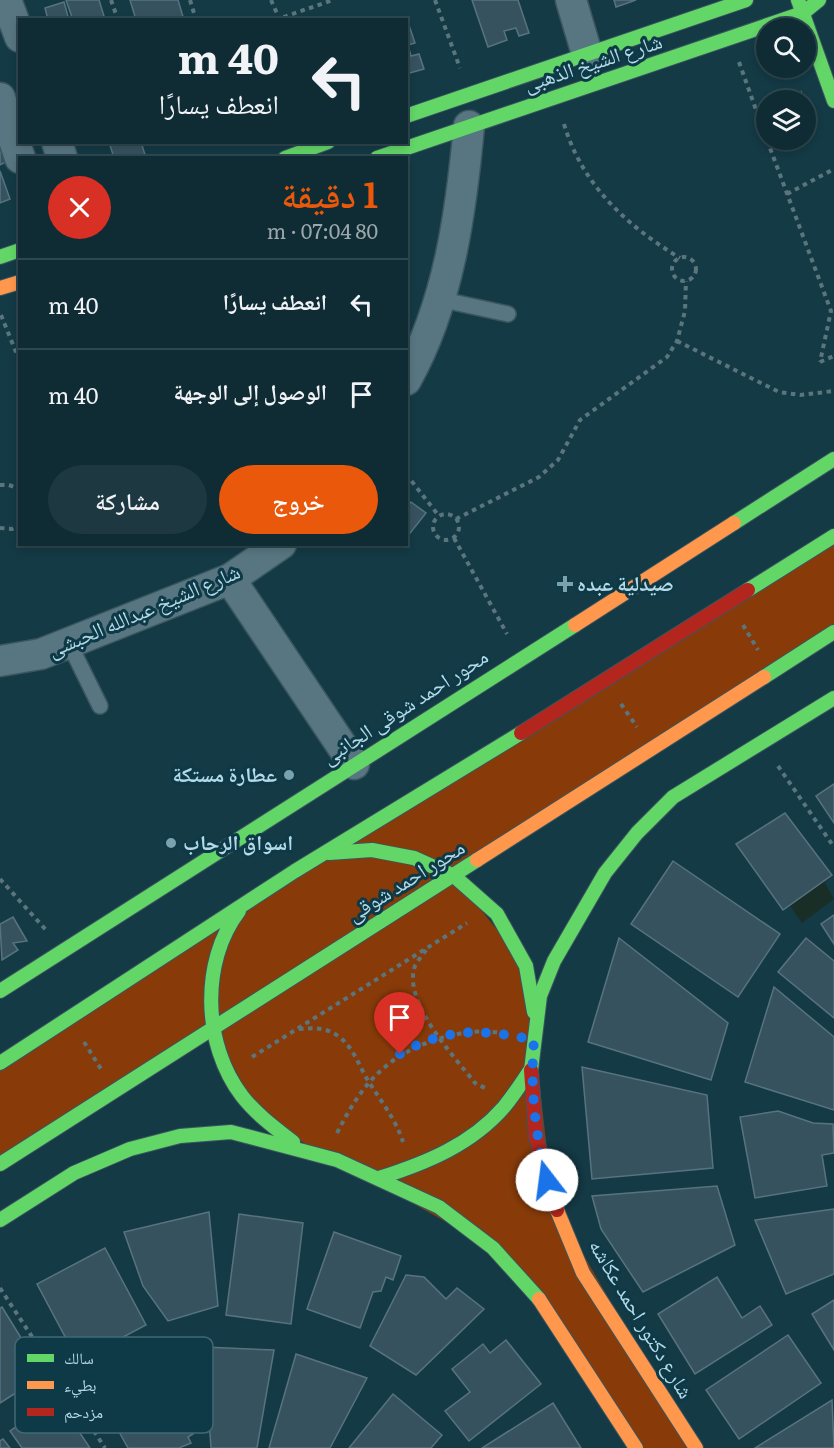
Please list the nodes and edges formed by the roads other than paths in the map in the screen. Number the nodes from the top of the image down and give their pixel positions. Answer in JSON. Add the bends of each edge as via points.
{"nodes":[{"id":1,"x":6,"y":0,"type":"edge"},
{"id":2,"x":571,"y":0,"type":"edge"},
{"id":3,"x":746,"y":0,"type":"edge"},
{"id":4,"x":819,"y":0,"type":"edge"},
{"id":5,"x":801,"y":7,"type":"edge"},
{"id":6,"x":18,"y":32,"type":"edge"},
{"id":7,"x":587,"y":54,"type":"junction"},
{"id":8,"x":0,"y":98,"type":"edge"},
{"id":9,"x":834,"y":101,"type":"edge"},
{"id":10,"x":408,"y":115,"type":"edge"},
{"id":11,"x":469,"y":126,"type":"junction"},
{"id":12,"x":323,"y":144,"type":"edge"},
{"id":13,"x":19,"y":156,"type":"edge"},
{"id":14,"x":290,"y":156,"type":"edge"},
{"id":15,"x":383,"y":156,"type":"edge"},
{"id":16,"x":18,"y":251,"type":"edge"},
{"id":17,"x":0,"y":257,"type":"edge"},
{"id":18,"x":18,"y":283,"type":"edge"},
{"id":19,"x":0,"y":288,"type":"edge"},
{"id":20,"x":439,"y":299,"type":"junction"},
{"id":21,"x":508,"y":314,"type":"dead end"},
{"id":22,"x":408,"y":375,"type":"edge"},
{"id":23,"x":834,"y":459,"type":"edge"},
{"id":24,"x":834,"y":536,"type":"edge"},
{"id":25,"x":278,"y":546,"type":"edge"},
{"id":26,"x":230,"y":579,"type":"junction"},
{"id":27,"x":834,"y":632,"type":"edge"},
{"id":28,"x":69,"y":643,"type":"junction"},
{"id":29,"x":0,"y":661,"type":"edge"},
{"id":30,"x":834,"y":698,"type":"edge"},
{"id":31,"x":100,"y":706,"type":"dead end"},
{"id":32,"x":354,"y":764,"type":"junction"},
{"id":33,"x":296,"y":871,"type":"junction"},
{"id":34,"x":454,"y":876,"type":"junction"},
{"id":35,"x":249,"y":902,"type":"junction"},
{"id":36,"x":0,"y":991,"type":"edge"},
{"id":37,"x":536,"y":1023,"type":"junction"},
{"id":38,"x":213,"y":1028,"type":"junction"},
{"id":39,"x":0,"y":1063,"type":"edge"},
{"id":40,"x":531,"y":1069,"type":"junction"},
{"id":41,"x":303,"y":1149,"type":"junction"},
{"id":42,"x":0,"y":1164,"type":"edge"},
{"id":43,"x":379,"y":1178,"type":"junction"},
{"id":44,"x":0,"y":1220,"type":"edge"},
{"id":45,"x":636,"y":1448,"type":"edge"},
{"id":46,"x":696,"y":1448,"type":"edge"}],
"edges":[{"from":1,"to":6,"type":"street"},
{"from":2,"to":7,"type":"street"},
{"from":3,"to":7,"type":"street","name":"شارع الشيخ الذهبى"},
{"from":4,"to":5,"type":"street","name":"شارع الشيخ الذهبى"},
{"from":5,"to":9,"type":"street"},
{"from":5,"to":11,"type":"street","name":"شارع الشيخ الذهبى","via":[[730,39]]},
{"from":7,"to":10,"type":"street","name":"شارع الشيخ الذهبى"},
{"from":8,"to":13,"type":"street"},
{"from":11,"to":15,"type":"street","name":"شارع الشيخ الذهبى"},
{"from":11,"to":20,"type":"street","via":[[460,214]]},
{"from":12,"to":14,"type":"street"},
{"from":16,"to":17,"type":"street"},
{"from":18,"to":19,"type":"street"},
{"from":20,"to":21,"type":"lane"},
{"from":20,"to":22,"type":"street"},
{"from":23,"to":32,"type":"street","name":"محور احمد شوقى الجانبى"},
{"from":24,"to":33,"type":"street"},
{"from":25,"to":26,"type":"street","name":"شارع الشيخ عبدالله الحبشى"},
{"from":26,"to":28,"type":"street","name":"شارع الشيخ عبدالله الحبشى"},
{"from":26,"to":32,"type":"street"},
{"from":27,"to":34,"type":"street","name":"محور احمد شوقى"},
{"from":28,"to":29,"type":"street","name":"شارع الشيخ عبدالله الحبشى","via":[[40,654]]},
{"from":28,"to":31,"type":"lane"},
{"from":30,"to":37,"type":"street","name":"شارع دكتور احمد عكاشه","via":[[673,797],[637,833],[605,873],[554,961],[540,996]]},
{"from":32,"to":36,"type":"street","name":"محور احمد شوقى الجانبى"},
{"from":33,"to":34,"type":"street","via":[[328,853],[372,850],[414,858]]},
{"from":33,"to":35,"type":"street"},
{"from":34,"to":37,"type":"street","via":[[497,914],[526,966]]},
{"from":34,"to":38,"type":"street","name":"محور احمد شوقى"},
{"from":35,"to":38,"type":"street","via":[[231,920],[217,954],[211,991]]},
{"from":35,"to":39,"type":"street"},
{"from":37,"to":40,"type":"street","name":"شارع دكتور احمد عكاشه"},
{"from":38,"to":41,"type":"street","via":[[228,1071],[261,1119]]},
{"from":38,"to":42,"type":"street","name":"محور احمد شوقى"},
{"from":40,"to":43,"type":"street","via":[[508,1101],[467,1140],[412,1168]]},
{"from":40,"to":46,"type":"street","name":"شارع دكتور احمد عكاشه","via":[[536,1137],[553,1202],[583,1273],[626,1349]]},
{"from":41,"to":43,"type":"street"},
{"from":41,"to":44,"type":"street","via":[[231,1132],[180,1136],[130,1149],[74,1173]]},
{"from":43,"to":45,"type":"street","via":[[440,1207],[493,1248],[538,1298],[592,1370]]}]}
